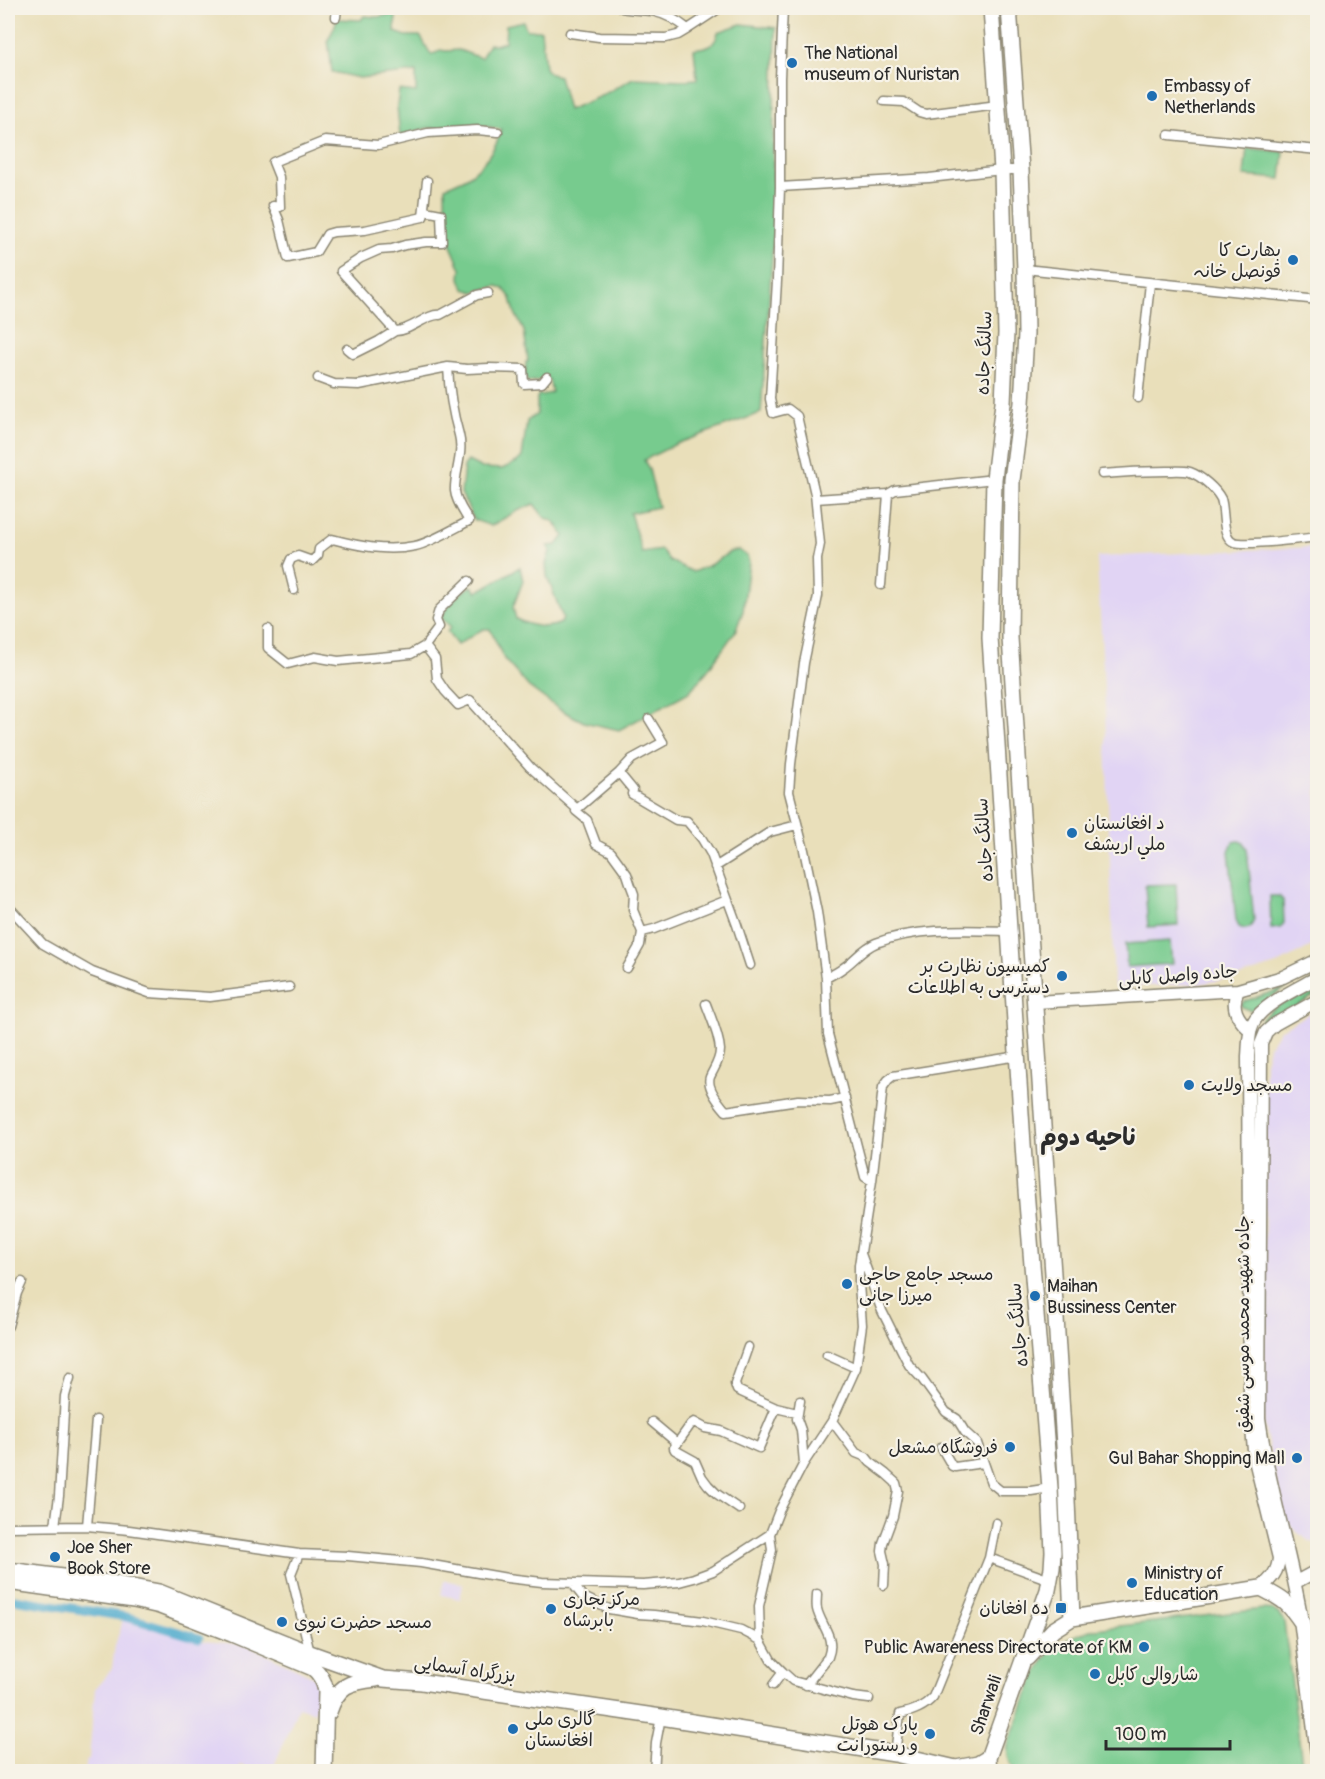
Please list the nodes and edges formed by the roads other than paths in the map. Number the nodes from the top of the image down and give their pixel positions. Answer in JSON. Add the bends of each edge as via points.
{"nodes":[{"id":1,"x":337,"y":8,"type":"edge"},
{"id":2,"x":476,"y":8,"type":"edge"},
{"id":3,"x":485,"y":8,"type":"edge"},
{"id":4,"x":622,"y":8,"type":"edge"},
{"id":5,"x":720,"y":8,"type":"edge"},
{"id":6,"x":783,"y":8,"type":"edge"},
{"id":7,"x":991,"y":8,"type":"edge"},
{"id":8,"x":1009,"y":8,"type":"edge"},
{"id":9,"x":336,"y":17,"type":"dead end"},
{"id":10,"x":688,"y":29,"type":"junction"},
{"id":11,"x":570,"y":33,"type":"dead end"},
{"id":12,"x":884,"y":101,"type":"dead end"},
{"id":13,"x":998,"y":105,"type":"junction"},
{"id":14,"x":498,"y":132,"type":"dead end"},
{"id":15,"x":1169,"y":135,"type":"dead end"},
{"id":16,"x":1317,"y":150,"type":"edge"},
{"id":17,"x":1002,"y":170,"type":"junction"},
{"id":18,"x":1021,"y":170,"type":"junction"},
{"id":19,"x":427,"y":181,"type":"dead end"},
{"id":20,"x":780,"y":188,"type":"junction"},
{"id":21,"x":423,"y":217,"type":"junction"},
{"id":22,"x":1025,"y":269,"type":"junction"},
{"id":23,"x":1150,"y":283,"type":"junction"},
{"id":24,"x":488,"y":293,"type":"dead end"},
{"id":25,"x":1317,"y":300,"type":"edge"},
{"id":26,"x":395,"y":331,"type":"junction"},
{"id":27,"x":346,"y":349,"type":"dead end"},
{"id":28,"x":448,"y":367,"type":"junction"},
{"id":29,"x":547,"y":377,"type":"dead end"},
{"id":30,"x":318,"y":378,"type":"dead end"},
{"id":31,"x":1138,"y":398,"type":"dead end"},
{"id":32,"x":1102,"y":474,"type":"dead end"},
{"id":33,"x":994,"y":479,"type":"junction"},
{"id":34,"x":815,"y":494,"type":"junction"},
{"id":35,"x":888,"y":494,"type":"junction"},
{"id":36,"x":1317,"y":537,"type":"edge"},
{"id":37,"x":469,"y":580,"type":"dead end"},
{"id":38,"x":881,"y":585,"type":"dead end"},
{"id":39,"x":294,"y":590,"type":"dead end"},
{"id":40,"x":268,"y":629,"type":"dead end"},
{"id":41,"x":425,"y":646,"type":"junction"},
{"id":42,"x":649,"y":719,"type":"dead end"},
{"id":43,"x":619,"y":773,"type":"junction"},
{"id":44,"x":1020,"y":778,"type":"junction"},
{"id":45,"x":999,"y":779,"type":"junction"},
{"id":46,"x":576,"y":809,"type":"junction"},
{"id":47,"x":797,"y":825,"type":"junction"},
{"id":48,"x":715,"y":867,"type":"junction"},
{"id":49,"x":727,"y":900,"type":"junction"},
{"id":50,"x":8,"y":906,"type":"edge"},
{"id":51,"x":1010,"y":931,"type":"junction"},
{"id":52,"x":642,"y":932,"type":"junction"},
{"id":53,"x":1317,"y":960,"type":"edge"},
{"id":54,"x":750,"y":965,"type":"dead end"},
{"id":55,"x":627,"y":968,"type":"dead end"},
{"id":56,"x":1317,"y":977,"type":"edge"},
{"id":57,"x":826,"y":978,"type":"junction"},
{"id":58,"x":289,"y":987,"type":"dead end"},
{"id":59,"x":1238,"y":990,"type":"junction"},
{"id":60,"x":1317,"y":1000,"type":"edge"},
{"id":61,"x":1035,"y":1002,"type":"junction"},
{"id":62,"x":706,"y":1004,"type":"dead end"},
{"id":63,"x":1250,"y":1030,"type":"junction"},
{"id":64,"x":1018,"y":1056,"type":"junction"},
{"id":65,"x":845,"y":1098,"type":"junction"},
{"id":66,"x":872,"y":1181,"type":"junction"},
{"id":67,"x":861,"y":1253,"type":"junction"},
{"id":68,"x":22,"y":1282,"type":"dead end"},
{"id":69,"x":8,"y":1326,"type":"edge"},
{"id":70,"x":748,"y":1347,"type":"dead end"},
{"id":71,"x":827,"y":1355,"type":"dead end"},
{"id":72,"x":856,"y":1368,"type":"junction"},
{"id":73,"x":70,"y":1378,"type":"dead end"},
{"id":74,"x":800,"y":1401,"type":"dead end"},
{"id":75,"x":776,"y":1408,"type":"junction"},
{"id":76,"x":797,"y":1413,"type":"junction"},
{"id":77,"x":96,"y":1420,"type":"dead end"},
{"id":78,"x":832,"y":1421,"type":"junction"},
{"id":79,"x":652,"y":1422,"type":"dead end"},
{"id":80,"x":678,"y":1443,"type":"junction"},
{"id":81,"x":942,"y":1447,"type":"dead end"},
{"id":82,"x":804,"y":1463,"type":"junction"},
{"id":83,"x":983,"y":1463,"type":"junction"},
{"id":84,"x":1050,"y":1488,"type":"junction"},
{"id":85,"x":739,"y":1509,"type":"dead end"},
{"id":86,"x":996,"y":1524,"type":"dead end"},
{"id":87,"x":55,"y":1526,"type":"junction"},
{"id":88,"x":8,"y":1527,"type":"edge"},
{"id":89,"x":87,"y":1527,"type":"junction"},
{"id":90,"x":770,"y":1534,"type":"junction"},
{"id":91,"x":299,"y":1554,"type":"junction"},
{"id":92,"x":989,"y":1558,"type":"junction"},
{"id":93,"x":1317,"y":1570,"type":"edge"},
{"id":94,"x":8,"y":1571,"type":"edge"},
{"id":95,"x":1050,"y":1580,"type":"junction"},
{"id":96,"x":1296,"y":1582,"type":"junction"},
{"id":97,"x":572,"y":1584,"type":"junction"},
{"id":98,"x":884,"y":1585,"type":"dead end"},
{"id":99,"x":1261,"y":1588,"type":"junction"},
{"id":100,"x":817,"y":1594,"type":"dead end"},
{"id":101,"x":1072,"y":1618,"type":"junction"},
{"id":102,"x":1302,"y":1623,"type":"junction"},
{"id":103,"x":760,"y":1640,"type":"junction"},
{"id":104,"x":310,"y":1653,"type":"junction"},
{"id":105,"x":1021,"y":1665,"type":"junction"},
{"id":106,"x":783,"y":1672,"type":"junction"},
{"id":107,"x":383,"y":1679,"type":"junction"},
{"id":108,"x":773,"y":1685,"type":"dead end"},
{"id":109,"x":806,"y":1685,"type":"junction"},
{"id":110,"x":870,"y":1700,"type":"dead end"},
{"id":111,"x":661,"y":1717,"type":"junction"},
{"id":112,"x":325,"y":1723,"type":"junction"},
{"id":113,"x":1317,"y":1750,"type":"edge"},
{"id":114,"x":895,"y":1754,"type":"junction"},
{"id":115,"x":929,"y":1762,"type":"junction"},
{"id":116,"x":988,"y":1765,"type":"edge"},
{"id":117,"x":324,"y":1772,"type":"edge"},
{"id":118,"x":654,"y":1772,"type":"edge"},
{"id":119,"x":942,"y":1772,"type":"edge"}],
"edges":[{"from":1,"to":9,"type":"street"},
{"from":2,"to":3,"type":"street"},
{"from":4,"to":10,"type":"street","via":[[653,11]]},
{"from":5,"to":10,"type":"street"},
{"from":6,"to":20,"type":"street"},
{"from":7,"to":13,"type":"highway","name":"سالنگ جاده"},
{"from":8,"to":18,"type":"highway","name":"سالنگ جاده"},
{"from":10,"to":11,"type":"street","via":[[666,38]]},
{"from":12,"to":13,"type":"street","via":[[904,102],[926,114]]},
{"from":13,"to":17,"type":"highway","name":"سالنگ جاده"},
{"from":14,"to":21,"type":"street","via":[[428,132],[378,145],[326,141],[273,162],[279,177],[280,207],[273,206],[288,258],[316,252],[327,234]]},
{"from":15,"to":16,"type":"street"},
{"from":17,"to":18,"type":"street"},
{"from":17,"to":20,"type":"street"},
{"from":17,"to":33,"type":"highway","name":"سالنگ جاده","via":[[1006,333]]},
{"from":18,"to":22,"type":"highway","name":"سالنگ جاده"},
{"from":19,"to":21,"type":"street"},
{"from":20,"to":34,"type":"street","via":[[770,399],[773,413],[788,409],[797,416]]},
{"from":21,"to":26,"type":"street","via":[[424,211],[441,214],[442,242],[379,250],[341,271]]},
{"from":22,"to":23,"type":"street"},
{"from":22,"to":44,"type":"highway","name":"سالنگ جاده","via":[[1022,403],[1011,503],[1010,638]]},
{"from":23,"to":25,"type":"street"},
{"from":23,"to":31,"type":"street"},
{"from":24,"to":26,"type":"street"},
{"from":26,"to":27,"type":"street","via":[[353,354]]},
{"from":28,"to":29,"type":"street","via":[[523,369],[524,384],[542,383]]},
{"from":28,"to":30,"type":"street","via":[[359,385],[334,384]]},
{"from":28,"to":39,"type":"street","via":[[449,394],[459,435],[455,493],[469,521],[417,546],[395,549],[375,549],[332,539],[312,561],[298,556],[291,559],[288,566]]},
{"from":32,"to":36,"type":"street","via":[[1186,471],[1197,475],[1221,500],[1226,532],[1232,541]]},
{"from":33,"to":35,"type":"street"},
{"from":33,"to":45,"type":"highway","name":"سالنگ جاده","via":[[990,638]]},
{"from":34,"to":35,"type":"street","via":[[816,499]]},
{"from":34,"to":47,"type":"street","via":[[820,544],[818,596],[804,663],[789,792]]},
{"from":35,"to":38,"type":"street"},
{"from":37,"to":41,"type":"street","via":[[439,610],[439,627]]},
{"from":40,"to":41,"type":"street","via":[[268,648],[288,664],[315,657],[338,661],[411,654]]},
{"from":41,"to":46,"type":"street","via":[[435,659],[437,679],[445,692],[458,705],[470,700],[530,767]]},
{"from":42,"to":43,"type":"street","via":[[663,742],[632,759]]},
{"from":43,"to":46,"type":"street"},
{"from":43,"to":48,"type":"street","via":[[632,794],[676,820],[687,821],[711,854]]},
{"from":44,"to":45,"type":"highway"},
{"from":44,"to":61,"type":"highway","name":"سالنگ جاده"},
{"from":45,"to":51,"type":"highway","name":"سالنگ جاده"},
{"from":46,"to":52,"type":"street","via":[[587,820],[596,844],[611,852],[627,874],[634,894],[633,910]]},
{"from":47,"to":48,"type":"street","via":[[770,832]]},
{"from":47,"to":57,"type":"street","via":[[817,912]]},
{"from":48,"to":49,"type":"street"},
{"from":49,"to":52,"type":"street"},
{"from":49,"to":54,"type":"street"},
{"from":50,"to":58,"type":"street","via":[[43,944],[92,972],[149,993],[210,998]]},
{"from":51,"to":57,"type":"street","via":[[947,930],[902,936],[874,944]]},
{"from":51,"to":64,"type":"highway","name":"سالنگ جاده"},
{"from":52,"to":55,"type":"street","via":[[640,945]]},
{"from":53,"to":59,"type":"main road","name":"جاده واصل کابلی","via":[[1283,977]]},
{"from":56,"to":63,"type":"main road","via":[[1267,1007]]},
{"from":57,"to":65,"type":"street","via":[[828,1034]]},
{"from":59,"to":61,"type":"main road","name":"جاده واصل کابلی"},
{"from":59,"to":63,"type":"main road","via":[[1234,999],[1236,1014]]},
{"from":60,"to":96,"type":"main road","name":"جاده شهید محمد موسی شفیق","via":[[1275,1024],[1261,1044],[1259,1418]]},
{"from":61,"to":101,"type":"highway","name":"سالنگ جاده","via":[[1066,1468]]},
{"from":62,"to":65,"type":"street","via":[[720,1050],[709,1083],[726,1111],[798,1100]]},
{"from":63,"to":99,"type":"main road","name":"جاده شهید محمد موسی شفیق","via":[[1250,1409],[1255,1460],[1279,1558],[1275,1573]]},
{"from":64,"to":66,"type":"street","via":[[893,1076],[888,1080]]},
{"from":64,"to":84,"type":"highway","name":"سالنگ جاده"},
{"from":65,"to":66,"type":"street","via":[[865,1177]]},
{"from":66,"to":67,"type":"street"},
{"from":67,"to":72,"type":"street","via":[[858,1284],[862,1324]]},
{"from":67,"to":83,"type":"street","via":[[882,1311],[909,1365],[977,1443]]},
{"from":68,"to":69,"type":"street"},
{"from":70,"to":75,"type":"street","via":[[735,1387]]},
{"from":71,"to":72,"type":"street"},
{"from":72,"to":78,"type":"street"},
{"from":73,"to":87,"type":"street","via":[[65,1396]]},
{"from":74,"to":76,"type":"street"},
{"from":75,"to":76,"type":"street"},
{"from":75,"to":80,"type":"street","via":[[759,1448],[694,1422]]},
{"from":76,"to":82,"type":"street"},
{"from":77,"to":89,"type":"street"},
{"from":78,"to":82,"type":"street"},
{"from":78,"to":98,"type":"street","via":[[856,1453],[896,1483],[893,1516],[882,1551]]},
{"from":79,"to":80,"type":"street"},
{"from":80,"to":85,"type":"street","via":[[675,1450],[695,1461],[708,1485]]},
{"from":81,"to":83,"type":"street","via":[[952,1466]]},
{"from":82,"to":90,"type":"street"},
{"from":83,"to":84,"type":"street","via":[[998,1490]]},
{"from":84,"to":95,"type":"highway","name":"سالنگ جاده"},
{"from":86,"to":92,"type":"street"},
{"from":87,"to":88,"type":"street"},
{"from":87,"to":89,"type":"street"},
{"from":89,"to":91,"type":"street"},
{"from":90,"to":97,"type":"street","via":[[712,1571],[680,1582]]},
{"from":90,"to":103,"type":"street","via":[[772,1550],[759,1606]]},
{"from":91,"to":97,"type":"street","via":[[421,1563],[507,1578]]},
{"from":91,"to":104,"type":"street","via":[[291,1574]]},
{"from":92,"to":95,"type":"street"},
{"from":92,"to":114,"type":"street","via":[[933,1697],[913,1712],[900,1714]]},
{"from":93,"to":96,"type":"main road"},
{"from":94,"to":104,"type":"highway","name":"بزرگراه آسمایی","via":[[159,1592]]},
{"from":94,"to":112,"type":"highway","name":"بزرگراه آسمایی","via":[[160,1606],[313,1668],[325,1683]]},
{"from":95,"to":105,"type":"highway","name":"سالنگ جاده"},
{"from":96,"to":102,"type":"main road","name":"جاده شهید محمد موسی شفیق"},
{"from":97,"to":103,"type":"street","via":[[583,1597],[609,1609],[703,1621],[741,1630]]},
{"from":99,"to":101,"type":"highway"},
{"from":99,"to":102,"type":"highway","via":[[1291,1606]]},
{"from":100,"to":109,"type":"street","via":[[817,1610],[829,1632],[830,1652]]},
{"from":101,"to":105,"type":"highway","via":[[1053,1630]]},
{"from":102,"to":113,"type":"highway"},
{"from":103,"to":106,"type":"street"},
{"from":104,"to":107,"type":"highway","name":"بزرگراه آسمایی"},
{"from":105,"to":116,"type":"highway","name":"Sharwali"},
{"from":106,"to":108,"type":"street"},
{"from":106,"to":109,"type":"street"},
{"from":107,"to":111,"type":"highway","name":"بزرگراه آسمایی"},
{"from":107,"to":112,"type":"highway","via":[[347,1685],[334,1696]]},
{"from":109,"to":110,"type":"street"},
{"from":111,"to":114,"type":"highway","name":"بزرگراه آسمایی"},
{"from":111,"to":118,"type":"street"},
{"from":112,"to":117,"type":"highway","name":"بزرگراه آسمایی"},
{"from":114,"to":115,"type":"highway","name":"بزرگراه آسمایی"},
{"from":115,"to":116,"type":"highway","name":"بزرگراه آسمایی","via":[[956,1768]]},
{"from":115,"to":119,"type":"highway"}]}
